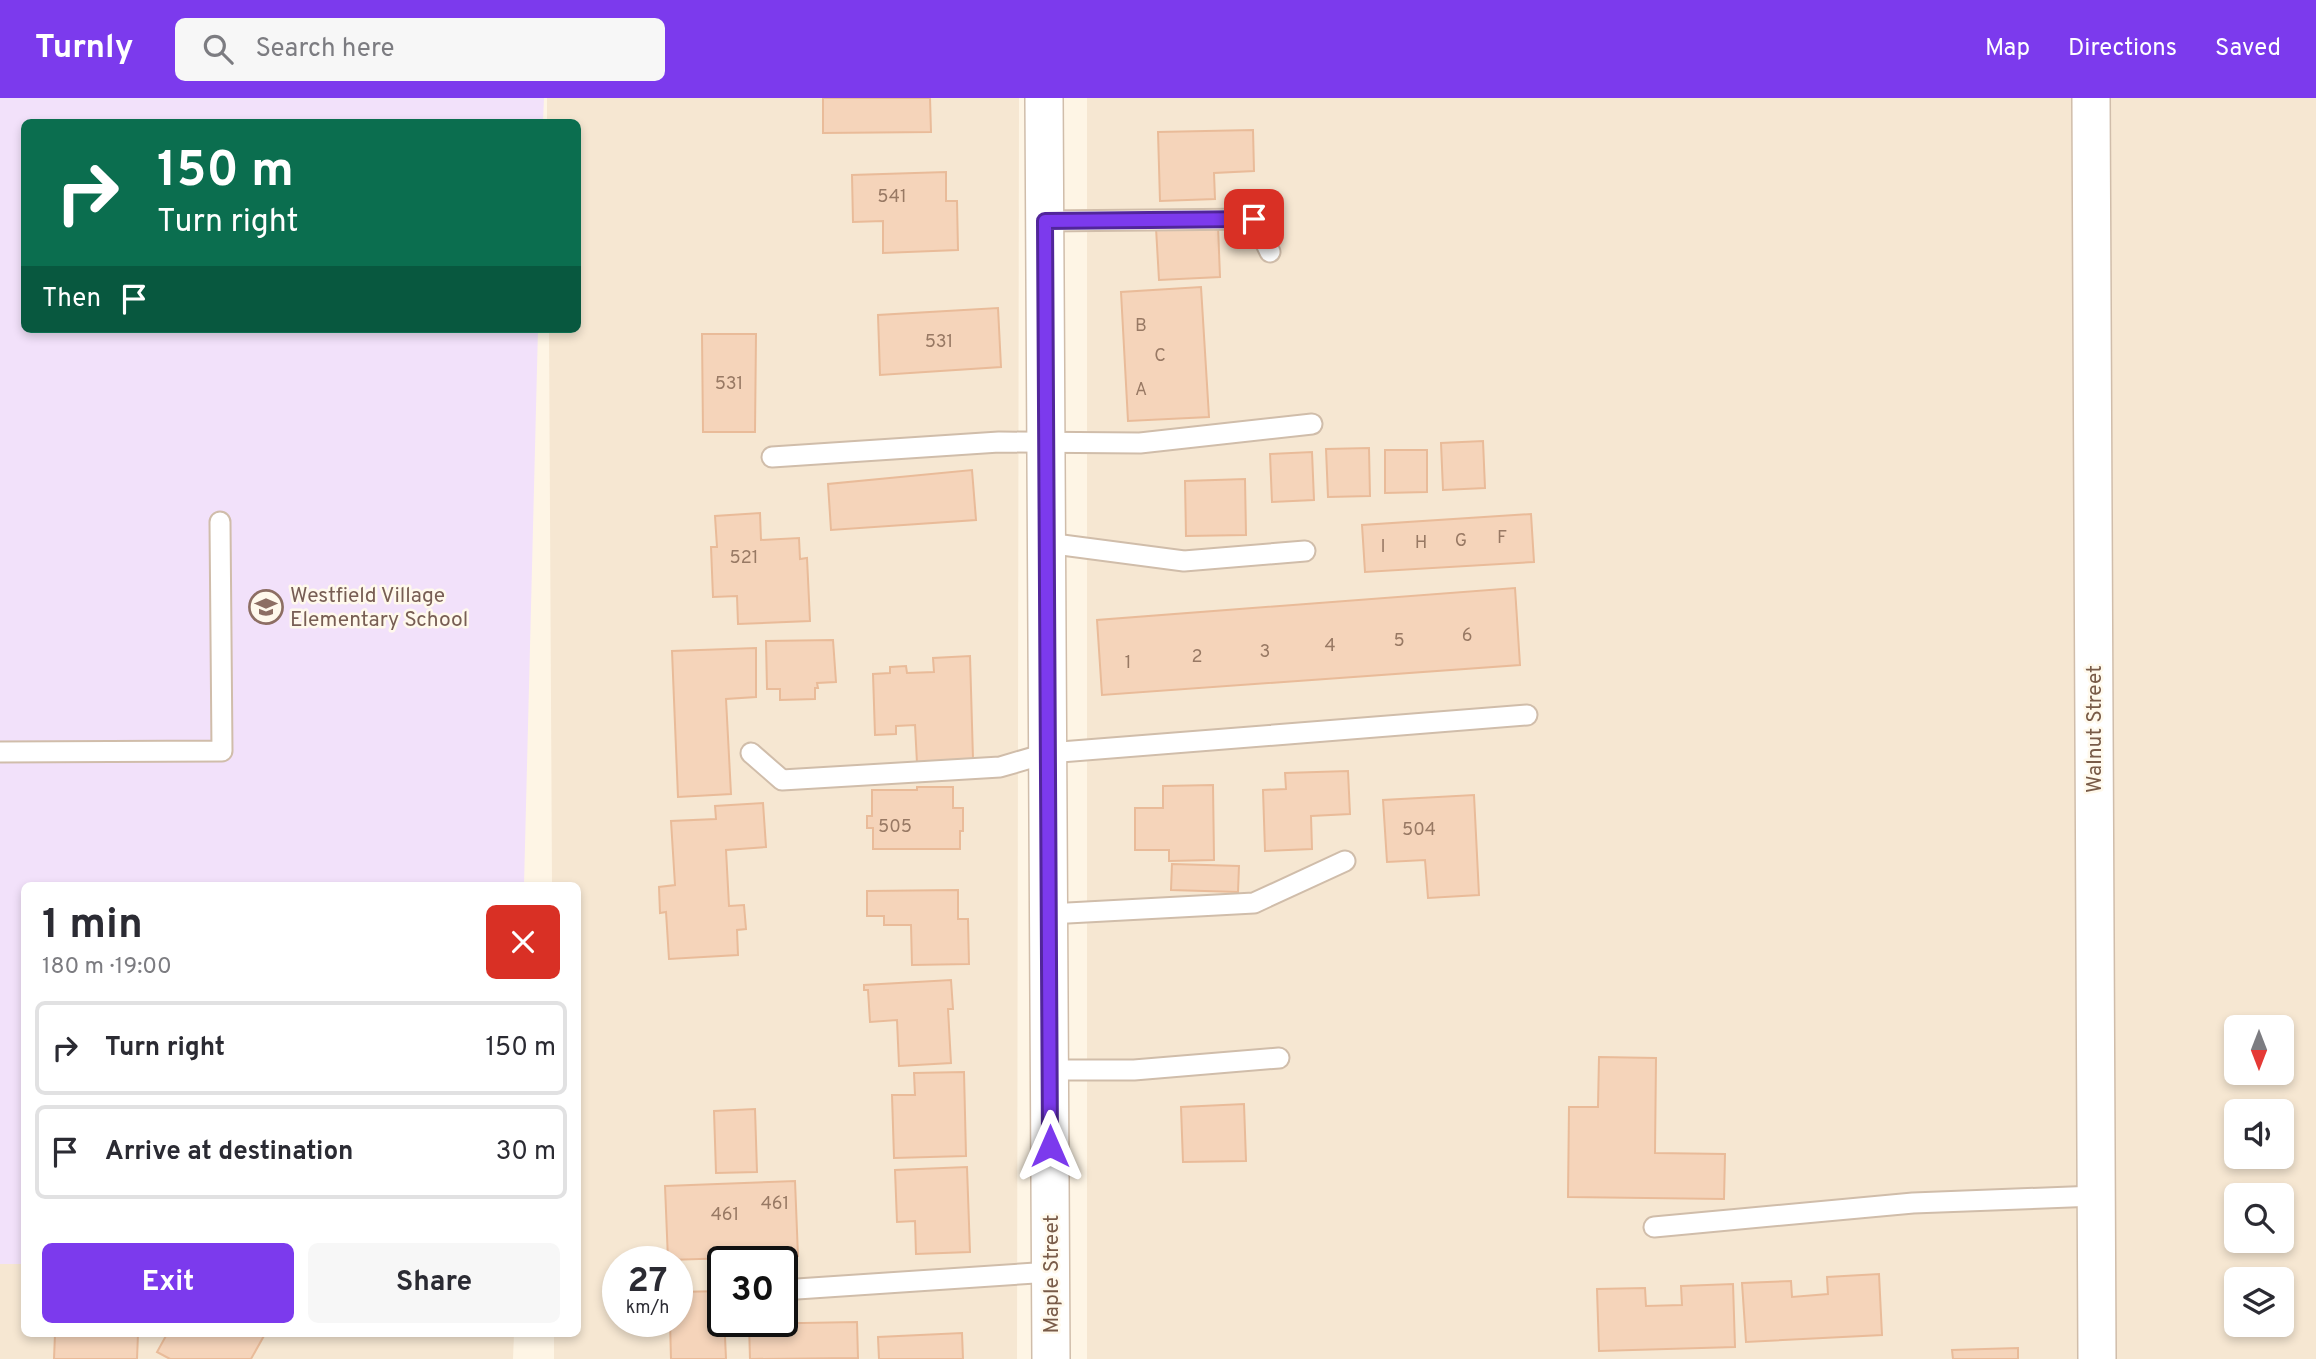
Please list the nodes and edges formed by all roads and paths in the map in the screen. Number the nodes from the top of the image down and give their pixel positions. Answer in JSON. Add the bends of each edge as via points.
{"nodes":[{"id":1,"x":1044,"y":98,"type":"edge"},
{"id":2,"x":2091,"y":98,"type":"edge"},
{"id":3,"x":1045,"y":221,"type":"junction"},
{"id":4,"x":1270,"y":252,"type":"dead end"},
{"id":5,"x":1312,"y":424,"type":"dead end"},
{"id":6,"x":1046,"y":443,"type":"junction"},
{"id":7,"x":772,"y":457,"type":"dead end"},
{"id":8,"x":220,"y":522,"type":"dead end"},
{"id":9,"x":1047,"y":543,"type":"junction"},
{"id":10,"x":1305,"y":551,"type":"dead end"},
{"id":11,"x":1527,"y":715,"type":"dead end"},
{"id":12,"x":0,"y":752,"type":"edge"},
{"id":13,"x":751,"y":753,"type":"dead end"},
{"id":14,"x":1048,"y":753,"type":"junction"},
{"id":15,"x":1345,"y":861,"type":"dead end"},
{"id":16,"x":1049,"y":914,"type":"junction"},
{"id":17,"x":1279,"y":1058,"type":"dead end"},
{"id":18,"x":1050,"y":1070,"type":"junction"},
{"id":19,"x":2096,"y":1196,"type":"junction"},
{"id":20,"x":1654,"y":1227,"type":"dead end"},
{"id":21,"x":1051,"y":1272,"type":"junction"},
{"id":22,"x":798,"y":1289,"type":"edge"},
{"id":23,"x":1051,"y":1359,"type":"edge"},
{"id":24,"x":2097,"y":1359,"type":"edge"}],
"edges":[{"from":1,"to":3,"type":"street","name":"Maple Street"},
{"from":2,"to":19,"type":"street","name":"Walnut Street"},
{"from":3,"to":4,"type":"lane","via":[[1254,219]]},
{"from":3,"to":6,"type":"street","name":"Maple Street"},
{"from":5,"to":6,"type":"lane","via":[[1140,443]]},
{"from":6,"to":7,"type":"lane"},
{"from":6,"to":9,"type":"street","name":"Maple Street"},
{"from":8,"to":12,"type":"lane","via":[[222,751]]},
{"from":9,"to":10,"type":"lane","via":[[1184,561]]},
{"from":9,"to":14,"type":"street","name":"Maple Street"},
{"from":11,"to":14,"type":"lane"},
{"from":13,"to":14,"type":"lane","via":[[782,780],[1000,767]]},
{"from":14,"to":16,"type":"street","name":"Maple Street"},
{"from":15,"to":16,"type":"lane","via":[[1254,903]]},
{"from":16,"to":18,"type":"street","name":"Maple Street"},
{"from":17,"to":18,"type":"lane","via":[[1134,1070]]},
{"from":18,"to":21,"type":"street","name":"Maple Street"},
{"from":19,"to":20,"type":"lane","via":[[1913,1203]]},
{"from":19,"to":24,"type":"street","name":"Walnut Street"},
{"from":21,"to":22,"type":"lane"},
{"from":21,"to":23,"type":"street","name":"Maple Street"}]}
